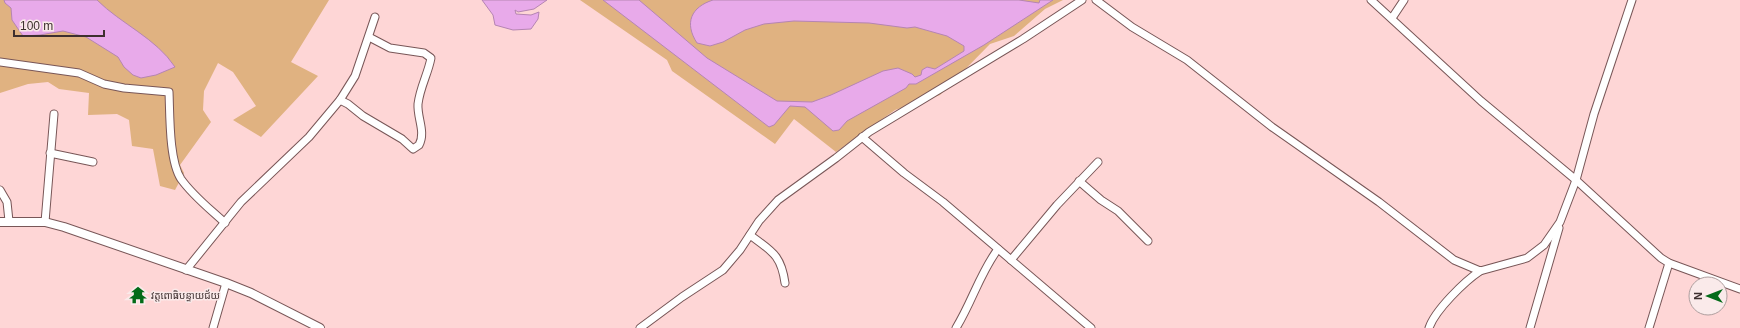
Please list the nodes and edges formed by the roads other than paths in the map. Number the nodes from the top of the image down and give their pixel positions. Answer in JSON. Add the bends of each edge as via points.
{"nodes":[{"id":1,"x":1082,"y":0,"type":"edge"},
{"id":2,"x":1096,"y":0,"type":"edge"},
{"id":3,"x":1371,"y":0,"type":"edge"},
{"id":4,"x":1404,"y":0,"type":"edge"},
{"id":5,"x":1632,"y":0,"type":"edge"},
{"id":6,"x":375,"y":17,"type":"dead end"},
{"id":7,"x":1392,"y":18,"type":"junction"},
{"id":8,"x":369,"y":37,"type":"junction"},
{"id":9,"x":0,"y":62,"type":"edge"},
{"id":10,"x":340,"y":100,"type":"junction"},
{"id":11,"x":54,"y":114,"type":"dead end"},
{"id":12,"x":862,"y":137,"type":"junction"},
{"id":13,"x":50,"y":152,"type":"junction"},
{"id":14,"x":93,"y":162,"type":"dead end"},
{"id":15,"x":1098,"y":162,"type":"dead end"},
{"id":16,"x":1576,"y":180,"type":"junction"},
{"id":17,"x":1079,"y":181,"type":"junction"},
{"id":18,"x":0,"y":190,"type":"edge"},
{"id":19,"x":9,"y":221,"type":"junction"},
{"id":20,"x":0,"y":222,"type":"edge"},
{"id":21,"x":45,"y":222,"type":"junction"},
{"id":22,"x":1560,"y":222,"type":"junction"},
{"id":23,"x":225,"y":223,"type":"junction"},
{"id":24,"x":750,"y":235,"type":"junction"},
{"id":25,"x":1148,"y":241,"type":"dead end"},
{"id":26,"x":998,"y":249,"type":"junction"},
{"id":27,"x":1011,"y":260,"type":"junction"},
{"id":28,"x":1669,"y":263,"type":"junction"},
{"id":29,"x":186,"y":270,"type":"junction"},
{"id":30,"x":1480,"y":271,"type":"junction"},
{"id":31,"x":226,"y":283,"type":"junction"},
{"id":32,"x":785,"y":283,"type":"dead end"},
{"id":33,"x":1740,"y":289,"type":"edge"},
{"id":34,"x":213,"y":328,"type":"edge"},
{"id":35,"x":320,"y":328,"type":"edge"},
{"id":36,"x":640,"y":328,"type":"edge"},
{"id":37,"x":956,"y":328,"type":"edge"},
{"id":38,"x":1091,"y":328,"type":"edge"},
{"id":39,"x":1429,"y":328,"type":"edge"},
{"id":40,"x":1530,"y":328,"type":"edge"},
{"id":41,"x":1649,"y":328,"type":"edge"}],
"edges":[{"from":1,"to":12,"type":"street"},
{"from":2,"to":30,"type":"street","via":[[1132,27],[1187,60],[1272,127],[1379,202],[1454,260]]},
{"from":3,"to":7,"type":"street"},
{"from":4,"to":7,"type":"street"},
{"from":5,"to":16,"type":"street","via":[[1594,114]]},
{"from":6,"to":8,"type":"street"},
{"from":7,"to":16,"type":"street","via":[[1482,101]]},
{"from":8,"to":10,"type":"street","via":[[355,76]]},
{"from":8,"to":10,"type":"street","via":[[390,48],[424,53],[431,58],[418,102],[422,135],[419,145],[413,149],[409,147],[402,139]]},
{"from":9,"to":23,"type":"street","via":[[79,73],[104,84],[124,88],[169,92],[176,170],[188,188]]},
{"from":10,"to":23,"type":"street","via":[[309,137],[241,202]]},
{"from":11,"to":13,"type":"street"},
{"from":12,"to":24,"type":"street","via":[[778,200]]},
{"from":12,"to":26,"type":"street"},
{"from":13,"to":14,"type":"street"},
{"from":13,"to":21,"type":"street"},
{"from":15,"to":17,"type":"street"},
{"from":16,"to":22,"type":"street"},
{"from":16,"to":28,"type":"street"},
{"from":17,"to":25,"type":"street","via":[[1118,211]]},
{"from":17,"to":27,"type":"street"},
{"from":18,"to":19,"type":"street","via":[[7,202]]},
{"from":19,"to":20,"type":"street"},
{"from":19,"to":21,"type":"street"},
{"from":21,"to":29,"type":"street"},
{"from":22,"to":30,"type":"street","via":[[1544,245],[1527,258]]},
{"from":22,"to":40,"type":"street"},
{"from":23,"to":29,"type":"street"},
{"from":24,"to":32,"type":"street","via":[[777,256],[782,264]]},
{"from":24,"to":36,"type":"street","via":[[723,270]]},
{"from":26,"to":27,"type":"street"},
{"from":26,"to":37,"type":"street","via":[[976,286]]},
{"from":27,"to":38,"type":"street"},
{"from":28,"to":33,"type":"street"},
{"from":28,"to":41,"type":"street"},
{"from":29,"to":31,"type":"street"},
{"from":30,"to":39,"type":"street","via":[[1468,279],[1442,307]]},
{"from":31,"to":34,"type":"street"},
{"from":31,"to":35,"type":"street"}]}
